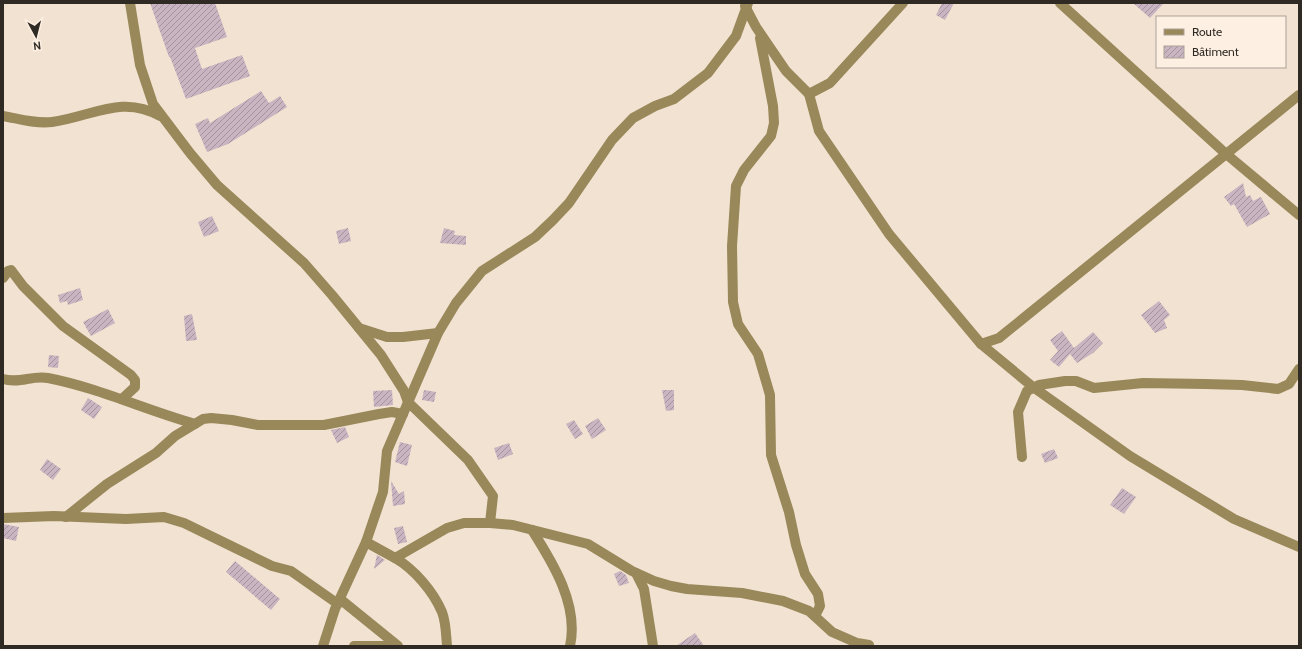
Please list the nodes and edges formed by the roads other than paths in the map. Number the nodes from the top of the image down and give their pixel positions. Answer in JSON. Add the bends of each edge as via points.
{"nodes":[{"id":1,"x":130,"y":3,"type":"edge"},
{"id":2,"x":903,"y":3,"type":"edge"},
{"id":3,"x":1060,"y":3,"type":"edge"},
{"id":4,"x":746,"y":5,"type":"edge"},
{"id":5,"x":756,"y":27,"type":"junction"},
{"id":6,"x":809,"y":94,"type":"junction"},
{"id":7,"x":1299,"y":95,"type":"edge"},
{"id":8,"x":3,"y":116,"type":"edge"},
{"id":9,"x":162,"y":116,"type":"junction"},
{"id":10,"x":1226,"y":154,"type":"junction"},
{"id":11,"x":1299,"y":215,"type":"edge"},
{"id":12,"x":3,"y":278,"type":"edge"},
{"id":13,"x":359,"y":328,"type":"junction"},
{"id":14,"x":438,"y":333,"type":"junction"},
{"id":15,"x":981,"y":344,"type":"junction"},
{"id":16,"x":1299,"y":369,"type":"edge"},
{"id":17,"x":3,"y":379,"type":"edge"},
{"id":18,"x":1033,"y":387,"type":"junction"},
{"id":19,"x":122,"y":398,"type":"junction"},
{"id":20,"x":408,"y":402,"type":"junction"},
{"id":21,"x":403,"y":414,"type":"junction"},
{"id":22,"x":195,"y":424,"type":"junction"},
{"id":23,"x":1022,"y":457,"type":"dead end"},
{"id":24,"x":66,"y":517,"type":"junction"},
{"id":25,"x":3,"y":518,"type":"edge"},
{"id":26,"x":490,"y":523,"type":"junction"},
{"id":27,"x":532,"y":530,"type":"junction"},
{"id":28,"x":366,"y":542,"type":"junction"},
{"id":29,"x":1299,"y":547,"type":"edge"},
{"id":30,"x":395,"y":558,"type":"junction"},
{"id":31,"x":636,"y":573,"type":"junction"},
{"id":32,"x":339,"y":601,"type":"junction"},
{"id":33,"x":815,"y":616,"type":"junction"},
{"id":34,"x":323,"y":646,"type":"edge"},
{"id":35,"x":354,"y":646,"type":"edge"},
{"id":36,"x":394,"y":646,"type":"edge"},
{"id":37,"x":398,"y":646,"type":"edge"},
{"id":38,"x":448,"y":646,"type":"edge"},
{"id":39,"x":570,"y":646,"type":"edge"},
{"id":40,"x":653,"y":646,"type":"edge"},
{"id":41,"x":869,"y":646,"type":"edge"}],
"edges":[{"from":1,"to":9,"type":"street","via":[[140,65],[154,104]]},
{"from":2,"to":6,"type":"street","via":[[830,83]]},
{"from":3,"to":10,"type":"street"},
{"from":4,"to":5,"type":"street"},
{"from":4,"to":14,"type":"street","via":[[736,36],[708,73],[674,99],[633,118],[612,140],[569,203],[535,237],[482,271],[456,303]]},
{"from":5,"to":6,"type":"street","via":[[786,71]]},
{"from":5,"to":33,"type":"street","via":[[764,53],[774,123],[771,136],[744,170],[736,186],[732,246],[734,302],[738,324],[758,354],[770,395],[771,455],[805,574],[818,594],[820,606]]},
{"from":6,"to":15,"type":"street","via":[[819,131],[889,234]]},
{"from":7,"to":10,"type":"street"},
{"from":8,"to":9,"type":"street","via":[[28,122],[51,122],[110,108],[135,106]]},
{"from":9,"to":13,"type":"street","via":[[217,185],[304,263]]},
{"from":10,"to":11,"type":"street"},
{"from":10,"to":15,"type":"street","via":[[1000,338]]},
{"from":12,"to":19,"type":"street","via":[[11,270],[63,326],[131,375],[135,380],[135,387]]},
{"from":13,"to":14,"type":"street","via":[[387,337]]},
{"from":13,"to":20,"type":"street","via":[[381,355],[404,391]]},
{"from":14,"to":20,"type":"street"},
{"from":15,"to":18,"type":"street"},
{"from":16,"to":18,"type":"street","via":[[1289,384],[1278,389],[1242,385],[1143,383],[1094,388],[1076,381]]},
{"from":17,"to":19,"type":"street","via":[[13,382],[47,378]]},
{"from":18,"to":23,"type":"street","via":[[1027,391],[1018,412]]},
{"from":18,"to":29,"type":"street","via":[[1130,456],[1227,515]]},
{"from":19,"to":22,"type":"street"},
{"from":20,"to":21,"type":"street"},
{"from":20,"to":26,"type":"street","via":[[468,460],[491,492],[494,499]]},
{"from":21,"to":22,"type":"street","via":[[392,412],[324,425],[258,425],[211,418]]},
{"from":21,"to":28,"type":"street","via":[[387,451],[383,492]]},
{"from":22,"to":24,"type":"street","via":[[107,484]]},
{"from":24,"to":25,"type":"street"},
{"from":24,"to":32,"type":"street","via":[[126,519],[157,516],[184,524],[272,566],[291,571]]},
{"from":26,"to":27,"type":"street"},
{"from":26,"to":30,"type":"street","via":[[464,523],[447,528]]},
{"from":27,"to":31,"type":"street","via":[[588,544]]},
{"from":27,"to":39,"type":"street","via":[[552,564],[565,594],[573,628]]},
{"from":28,"to":30,"type":"street"},
{"from":28,"to":32,"type":"street"},
{"from":30,"to":38,"type":"street","via":[[406,565],[436,601],[444,619]]},
{"from":31,"to":33,"type":"street","via":[[654,581],[687,589],[742,593],[780,600],[810,611]]},
{"from":31,"to":40,"type":"street","via":[[644,589]]},
{"from":32,"to":34,"type":"street"},
{"from":32,"to":37,"type":"street"},
{"from":33,"to":41,"type":"street","via":[[832,632]]},
{"from":35,"to":36,"type":"street"}]}
